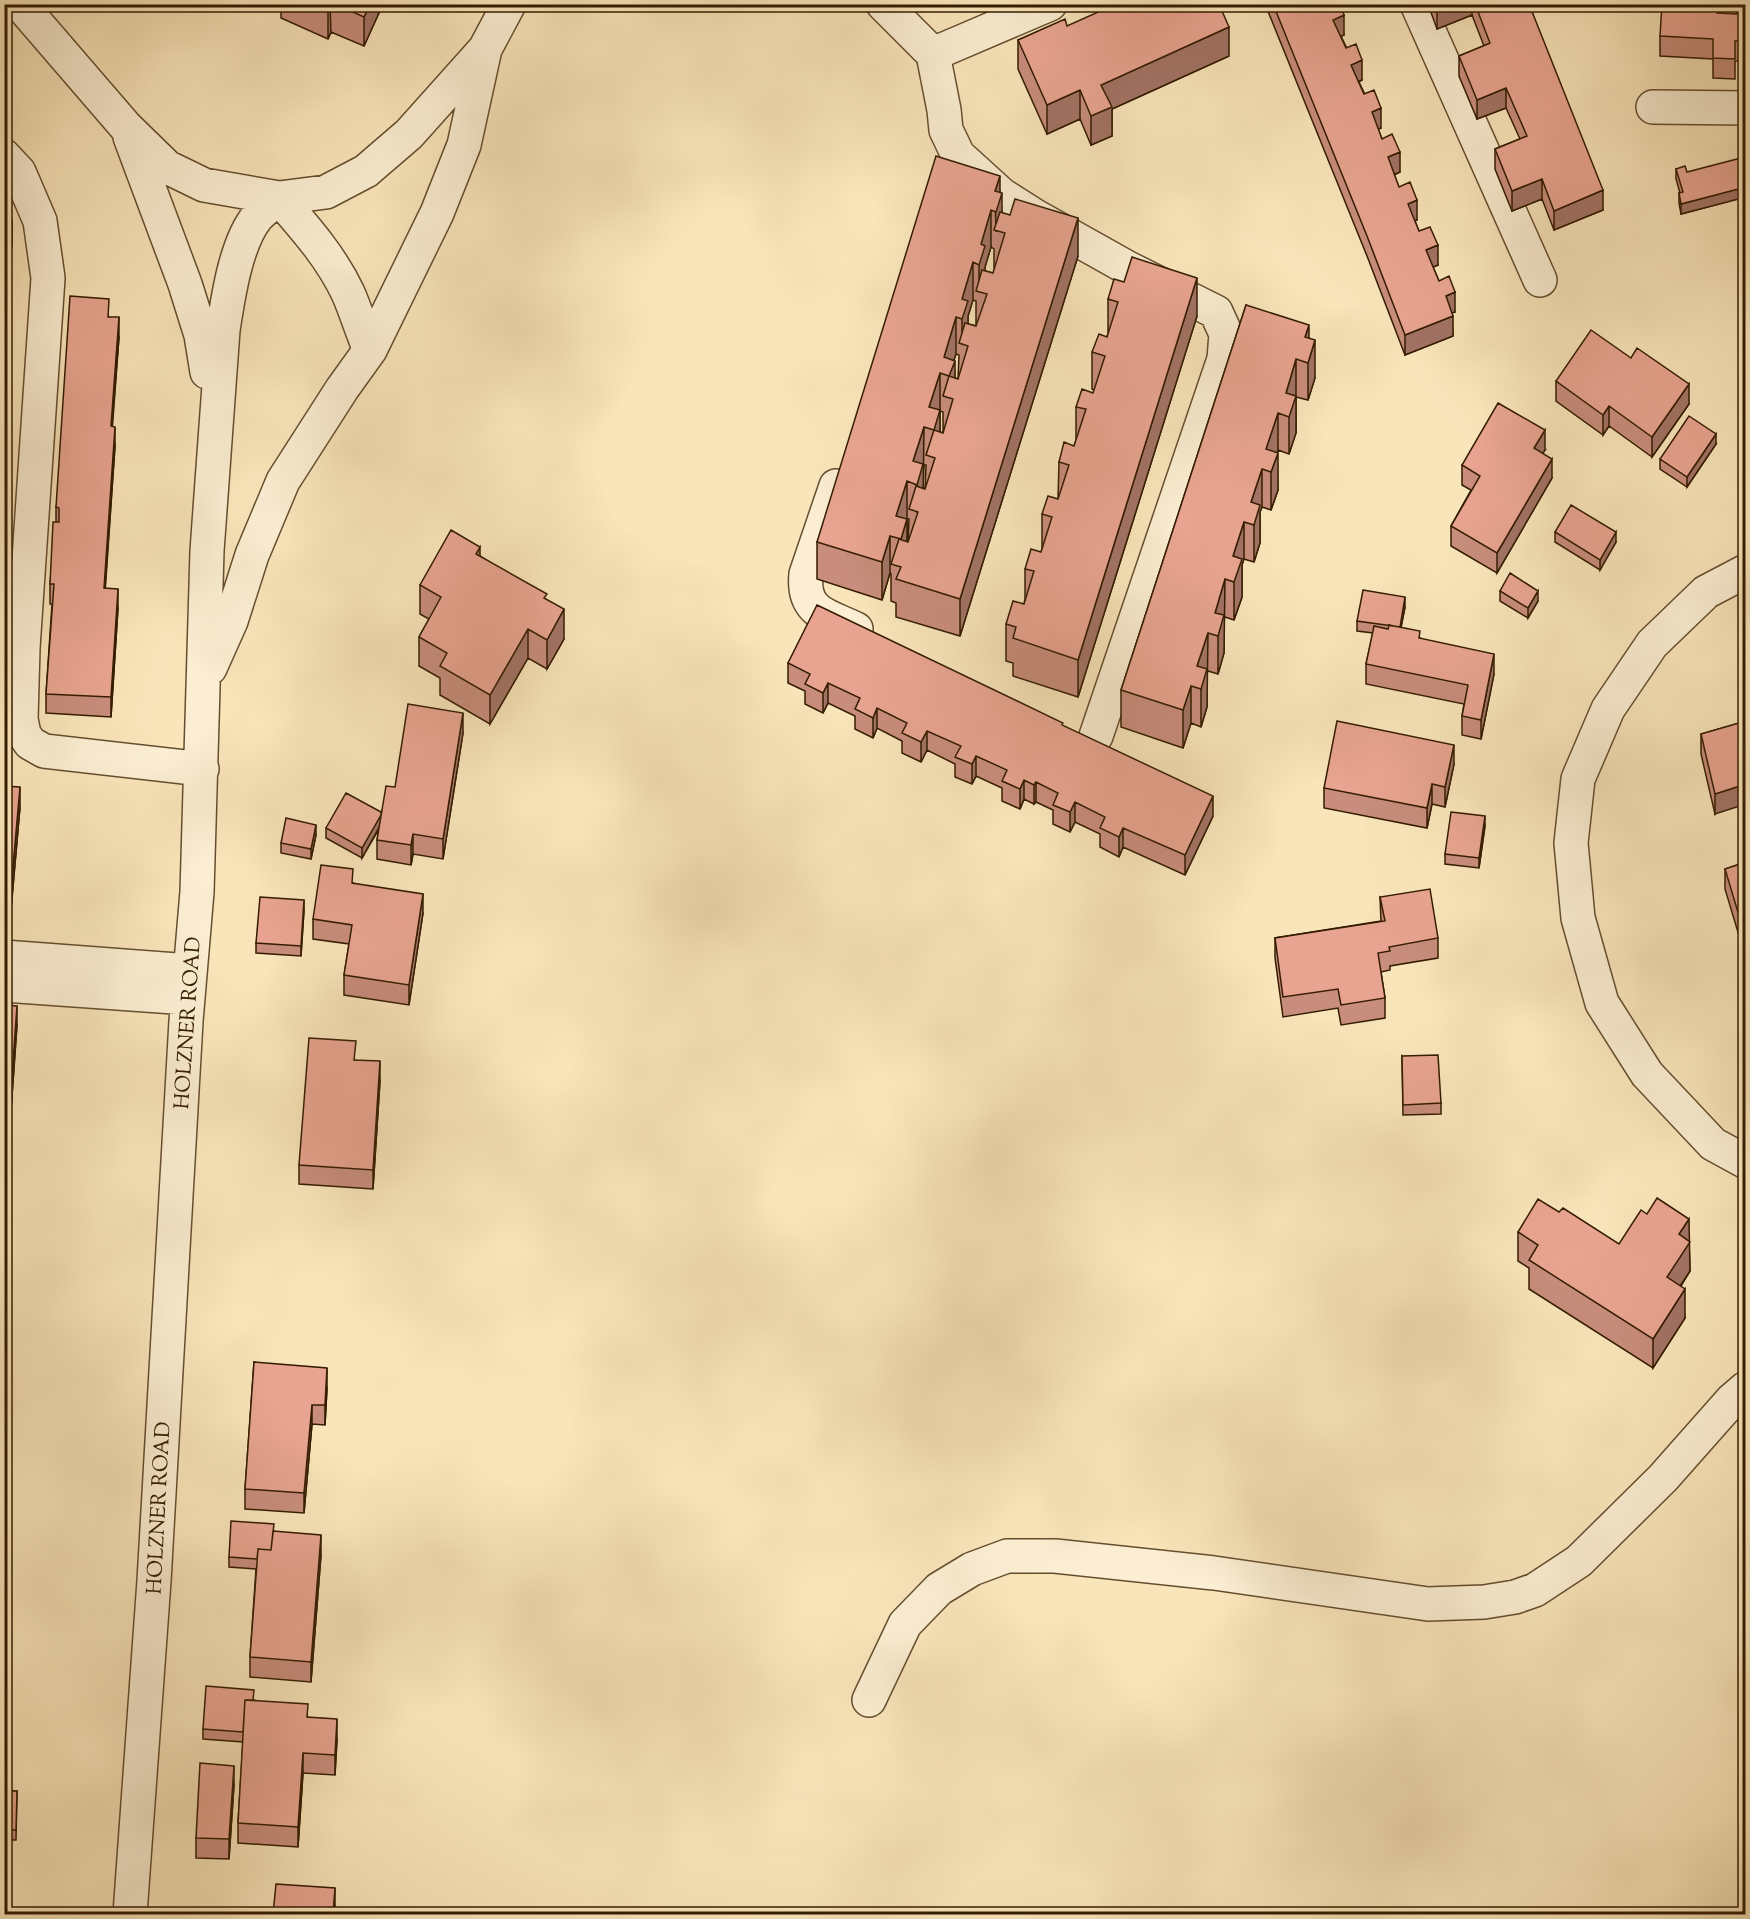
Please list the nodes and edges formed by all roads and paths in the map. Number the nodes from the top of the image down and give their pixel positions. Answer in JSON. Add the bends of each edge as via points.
{"nodes":[{"id":1,"x":20,"y":4,"type":"edge"},
{"id":2,"x":509,"y":4,"type":"edge"},
{"id":3,"x":883,"y":4,"type":"edge"},
{"id":4,"x":1050,"y":4,"type":"edge"},
{"id":5,"x":1417,"y":4,"type":"edge"},
{"id":6,"x":485,"y":49,"type":"junction"},
{"id":7,"x":933,"y":54,"type":"junction"},
{"id":8,"x":1653,"y":107,"type":"dead end"},
{"id":9,"x":1746,"y":108,"type":"edge"},
{"id":10,"x":126,"y":127,"type":"junction"},
{"id":11,"x":951,"y":144,"type":"junction"},
{"id":12,"x":4,"y":156,"type":"edge"},
{"id":13,"x":940,"y":178,"type":"edge"},
{"id":14,"x":279,"y":198,"type":"junction"},
{"id":15,"x":1540,"y":280,"type":"dead end"},
{"id":16,"x":370,"y":350,"type":"junction"},
{"id":17,"x":215,"y":427,"type":"junction"},
{"id":18,"x":844,"y":461,"type":"edge"},
{"id":19,"x":1746,"y":571,"type":"edge"},
{"id":20,"x":882,"y":642,"type":"edge"},
{"id":21,"x":203,"y":681,"type":"junction"},
{"id":22,"x":1096,"y":736,"type":"dead end"},
{"id":23,"x":202,"y":769,"type":"junction"},
{"id":24,"x":4,"y":957,"type":"edge"},
{"id":25,"x":4,"y":985,"type":"edge"},
{"id":26,"x":189,"y":985,"type":"junction"},
{"id":27,"x":1746,"y":1162,"type":"edge"},
{"id":28,"x":1746,"y":1388,"type":"edge"},
{"id":29,"x":869,"y":1700,"type":"dead end"},
{"id":30,"x":130,"y":1914,"type":"edge"}],
"edges":[{"from":1,"to":10,"type":"street"},
{"from":2,"to":6,"type":"street"},
{"from":3,"to":7,"type":"street"},
{"from":4,"to":7,"type":"street"},
{"from":5,"to":15,"type":"street"},
{"from":6,"to":14,"type":"street","via":[[409,134],[366,171],[326,192]]},
{"from":6,"to":16,"type":"street","name":"HOLZNER ROAD","via":[[464,145],[437,213]]},
{"from":7,"to":11,"type":"street"},
{"from":8,"to":9,"type":"street"},
{"from":10,"to":14,"type":"street","via":[[167,167],[204,186]]},
{"from":10,"to":17,"type":"street","via":[[201,335]]},
{"from":11,"to":13,"type":"street"},
{"from":11,"to":22,"type":"street","via":[[1002,195],[1071,237],[1216,312],[1226,334],[1224,359]]},
{"from":12,"to":23,"type":"street","via":[[19,172],[40,221],[48,278],[23,648],[24,734],[44,751]]},
{"from":14,"to":16,"type":"street","via":[[336,270]]},
{"from":14,"to":17,"type":"street","via":[[257,218],[238,257],[227,298]]},
{"from":16,"to":21,"type":"street","name":"HOLZNER ROAD","via":[[283,481],[252,555],[231,621]]},
{"from":17,"to":21,"type":"street"},
{"from":18,"to":20,"type":"street","via":[[806,574],[808,599],[813,609]]},
{"from":19,"to":27,"type":"street","via":[[1706,592],[1652,644],[1608,710],[1578,779],[1571,843],[1578,918],[1602,1003],[1647,1074],[1713,1144]]},
{"from":21,"to":23,"type":"street","name":"HOLZNER ROAD"},
{"from":23,"to":26,"type":"street","name":"HOLZNER ROAD"},
{"from":24,"to":26,"type":"street"},
{"from":25,"to":26,"type":"street"},
{"from":26,"to":30,"type":"street","name":"HOLZNER ROAD","via":[[156,1557]]},
{"from":28,"to":29,"type":"street","via":[[1579,1561],[1535,1590],[1484,1602],[1428,1604],[1214,1573],[1055,1556],[1007,1556],[972,1569],[939,1588],[905,1624]]}]}
